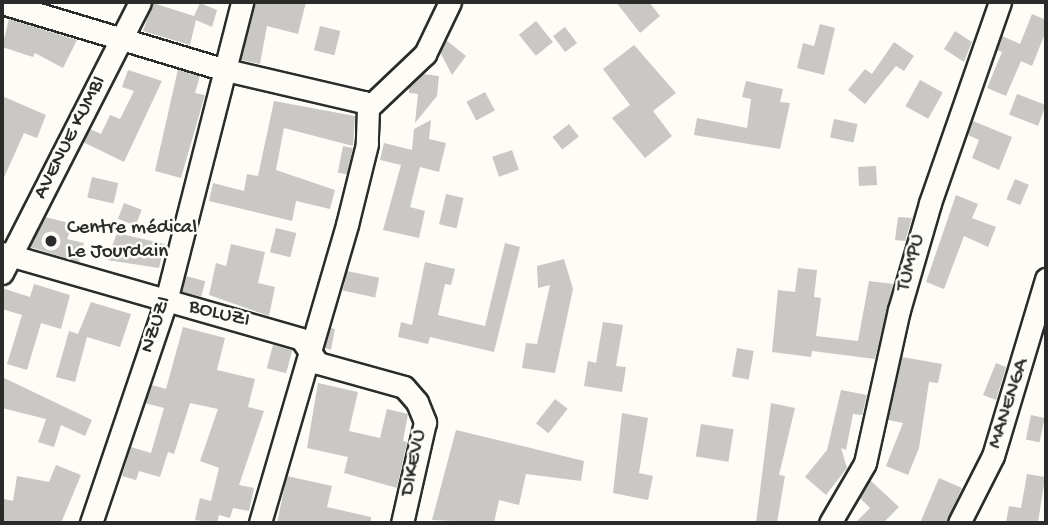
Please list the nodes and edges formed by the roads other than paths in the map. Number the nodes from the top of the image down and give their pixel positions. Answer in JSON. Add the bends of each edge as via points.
{"nodes":[{"id":1,"x":140,"y":2,"type":"edge"},
{"id":2,"x":242,"y":2,"type":"edge"},
{"id":3,"x":450,"y":2,"type":"edge"},
{"id":4,"x":1000,"y":2,"type":"edge"},
{"id":5,"x":2,"y":3,"type":"edge"},
{"id":6,"x":121,"y":39,"type":"junction"},
{"id":7,"x":226,"y":70,"type":"junction"},
{"id":8,"x":368,"y":108,"type":"junction"},
{"id":9,"x":5,"y":261,"type":"edge"},
{"id":10,"x":1046,"y":279,"type":"edge"},
{"id":11,"x":166,"y":301,"type":"junction"},
{"id":12,"x":310,"y":350,"type":"junction"},
{"id":13,"x":91,"y":523,"type":"edge"},
{"id":14,"x":260,"y":523,"type":"edge"},
{"id":15,"x":402,"y":523,"type":"edge"},
{"id":16,"x":830,"y":523,"type":"edge"},
{"id":17,"x":959,"y":523,"type":"edge"}],
"edges":[{"from":1,"to":6,"type":"street","name":"AVENUE KUMBI"},
{"from":2,"to":7,"type":"street","name":"NZUZI"},
{"from":3,"to":8,"type":"street","via":[[420,60]]},
{"from":4,"to":16,"type":"street","name":"TUMPU","via":[[918,243],[865,463]]},
{"from":5,"to":6,"type":"street"},
{"from":6,"to":7,"type":"street"},
{"from":6,"to":9,"type":"street","name":"AVENUE KUMBI"},
{"from":7,"to":8,"type":"street","via":[[364,102]]},
{"from":7,"to":11,"type":"street","name":"NZUZI"},
{"from":8,"to":12,"type":"street","via":[[371,116],[361,171]]},
{"from":9,"to":11,"type":"street","name":"BOLUZI"},
{"from":10,"to":17,"type":"street","name":"MANENGA","via":[[993,456]]},
{"from":11,"to":12,"type":"street","name":"BOLUZI","via":[[302,339]]},
{"from":11,"to":13,"type":"street","name":"NZUZI"},
{"from":12,"to":14,"type":"street"},
{"from":12,"to":15,"type":"street","name":"DIKEVU","via":[[318,363],[404,387],[417,402],[425,422]]}]}
